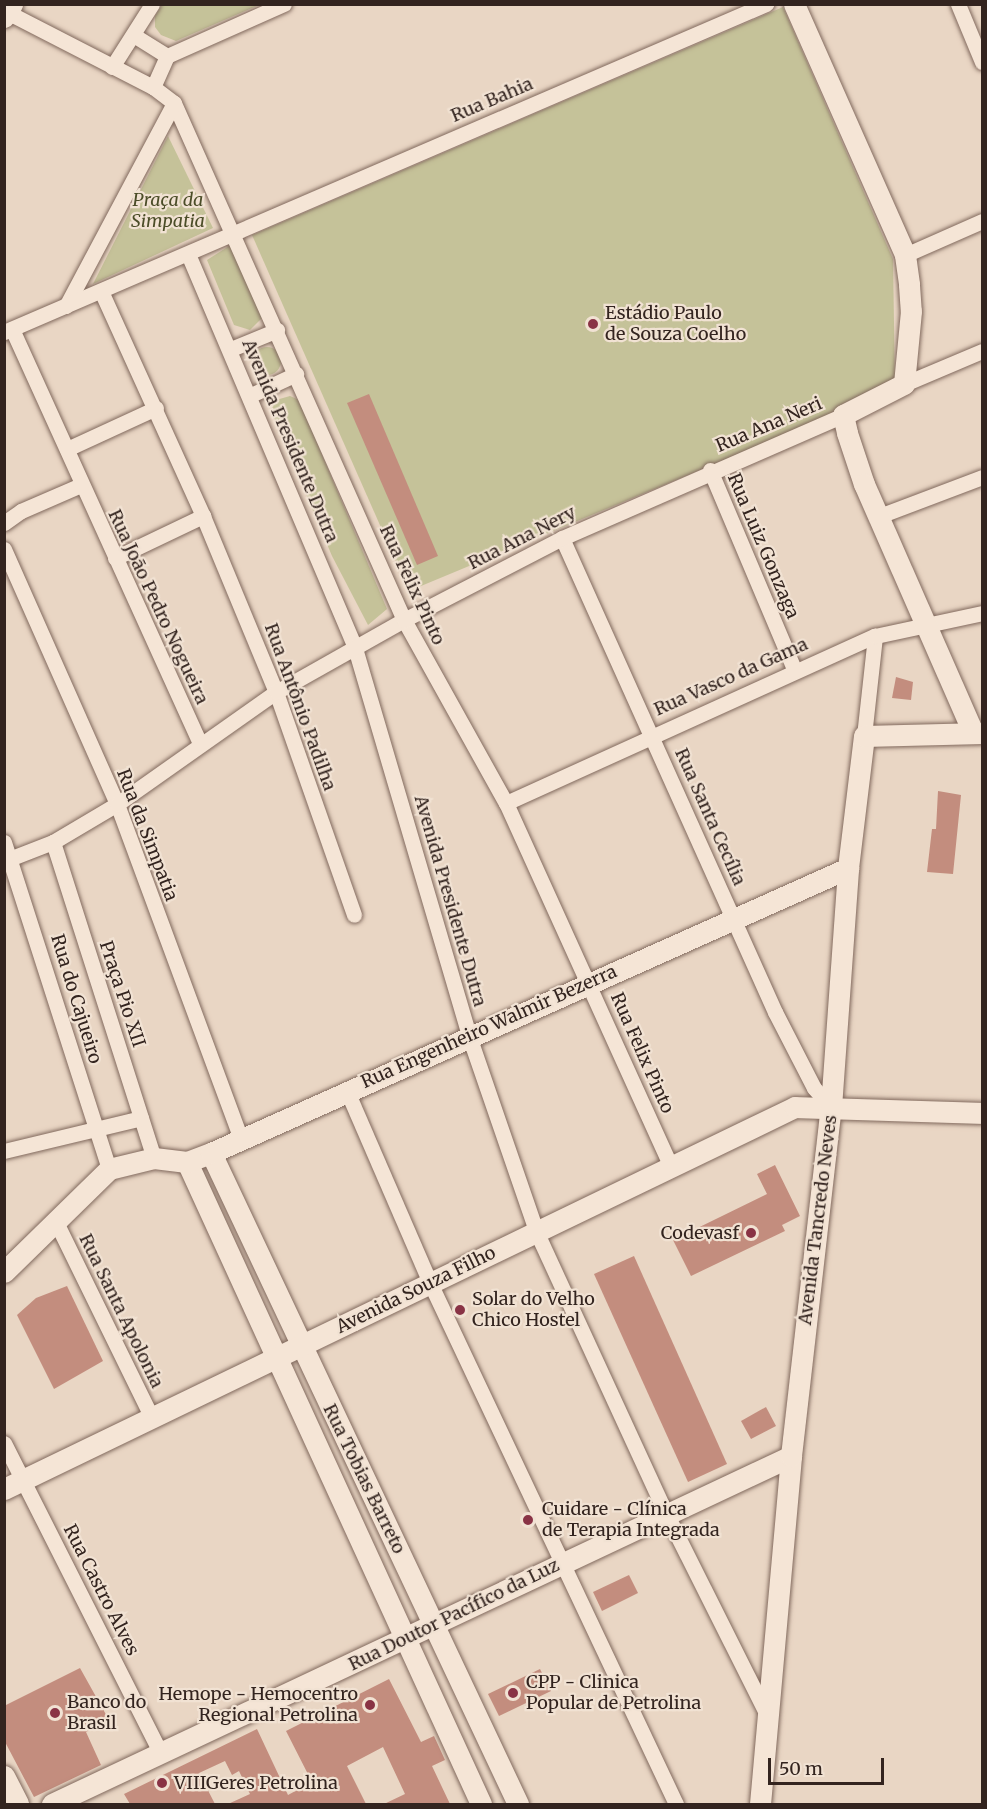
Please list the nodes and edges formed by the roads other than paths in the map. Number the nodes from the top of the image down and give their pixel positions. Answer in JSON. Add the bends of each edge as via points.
{"nodes":[{"id":1,"x":152,"y":4,"type":"edge"},
{"id":2,"x":284,"y":4,"type":"edge"},
{"id":3,"x":766,"y":4,"type":"edge"},
{"id":4,"x":794,"y":4,"type":"edge"},
{"id":5,"x":958,"y":4,"type":"edge"},
{"id":6,"x":8,"y":11,"type":"edge"},
{"id":7,"x":135,"y":36,"type":"junction"},
{"id":8,"x":168,"y":56,"type":"junction"},
{"id":9,"x":982,"y":62,"type":"edge"},
{"id":10,"x":112,"y":67,"type":"junction"},
{"id":11,"x":153,"y":87,"type":"junction"},
{"id":12,"x":174,"y":103,"type":"junction"},
{"id":13,"x":982,"y":221,"type":"edge"},
{"id":14,"x":233,"y":232,"type":"junction"},
{"id":15,"x":188,"y":254,"type":"junction"},
{"id":16,"x":905,"y":255,"type":"junction"},
{"id":17,"x":101,"y":291,"type":"junction"},
{"id":18,"x":66,"y":306,"type":"junction"},
{"id":19,"x":277,"y":330,"type":"junction"},
{"id":20,"x":8,"y":331,"type":"edge"},
{"id":21,"x":231,"y":349,"type":"junction"},
{"id":22,"x":982,"y":351,"type":"edge"},
{"id":23,"x":296,"y":374,"type":"junction"},
{"id":24,"x":904,"y":384,"type":"junction"},
{"id":25,"x":250,"y":395,"type":"junction"},
{"id":26,"x":156,"y":408,"type":"junction"},
{"id":27,"x":843,"y":415,"type":"junction"},
{"id":28,"x":67,"y":448,"type":"junction"},
{"id":29,"x":710,"y":470,"type":"junction"},
{"id":30,"x":982,"y":477,"type":"edge"},
{"id":31,"x":81,"y":485,"type":"junction"},
{"id":32,"x":4,"y":510,"type":"edge"},
{"id":33,"x":21,"y":511,"type":"junction"},
{"id":34,"x":203,"y":516,"type":"junction"},
{"id":35,"x":879,"y":516,"type":"junction"},
{"id":36,"x":4,"y":523,"type":"edge"},
{"id":37,"x":561,"y":538,"type":"junction"},
{"id":38,"x":4,"y":549,"type":"edge"},
{"id":39,"x":115,"y":558,"type":"junction"},
{"id":40,"x":982,"y":613,"type":"edge"},
{"id":41,"x":404,"y":620,"type":"junction"},
{"id":42,"x":926,"y":623,"type":"junction"},
{"id":43,"x":875,"y":636,"type":"junction"},
{"id":44,"x":355,"y":648,"type":"junction"},
{"id":45,"x":794,"y":669,"type":"junction"},
{"id":46,"x":276,"y":692,"type":"junction"},
{"id":47,"x":978,"y":732,"type":"edge"},
{"id":48,"x":652,"y":734,"type":"junction"},
{"id":49,"x":864,"y":736,"type":"junction"},
{"id":50,"x":200,"y":744,"type":"junction"},
{"id":51,"x":506,"y":803,"type":"junction"},
{"id":52,"x":117,"y":804,"type":"junction"},
{"id":53,"x":4,"y":842,"type":"edge"},
{"id":54,"x":52,"y":842,"type":"junction"},
{"id":55,"x":8,"y":860,"type":"edge"},
{"id":56,"x":848,"y":868,"type":"junction"},
{"id":57,"x":354,"y":915,"type":"dead end"},
{"id":58,"x":734,"y":918,"type":"junction"},
{"id":59,"x":589,"y":981,"type":"junction"},
{"id":60,"x":469,"y":1036,"type":"junction"},
{"id":61,"x":347,"y":1091,"type":"junction"},
{"id":62,"x":831,"y":1107,"type":"junction"},
{"id":63,"x":982,"y":1113,"type":"edge"},
{"id":64,"x":141,"y":1118,"type":"junction"},
{"id":65,"x":97,"y":1128,"type":"junction"},
{"id":66,"x":241,"y":1140,"type":"junction"},
{"id":67,"x":4,"y":1151,"type":"edge"},
{"id":68,"x":211,"y":1154,"type":"junction"},
{"id":69,"x":154,"y":1158,"type":"junction"},
{"id":70,"x":187,"y":1162,"type":"junction"},
{"id":71,"x":118,"y":1166,"type":"junction"},
{"id":72,"x":671,"y":1166,"type":"junction"},
{"id":73,"x":56,"y":1222,"type":"junction"},
{"id":74,"x":536,"y":1231,"type":"junction"},
{"id":75,"x":4,"y":1272,"type":"edge"},
{"id":76,"x":431,"y":1285,"type":"junction"},
{"id":77,"x":300,"y":1346,"type":"junction"},
{"id":78,"x":277,"y":1357,"type":"junction"},
{"id":79,"x":151,"y":1416,"type":"junction"},
{"id":80,"x":4,"y":1443,"type":"edge"},
{"id":81,"x":791,"y":1456,"type":"junction"},
{"id":82,"x":24,"y":1480,"type":"junction"},
{"id":83,"x":4,"y":1489,"type":"edge"},
{"id":84,"x":666,"y":1513,"type":"junction"},
{"id":85,"x":561,"y":1565,"type":"junction"},
{"id":86,"x":434,"y":1624,"type":"junction"},
{"id":87,"x":404,"y":1640,"type":"junction"},
{"id":88,"x":768,"y":1716,"type":"junction"},
{"id":89,"x":161,"y":1754,"type":"junction"},
{"id":90,"x":4,"y":1776,"type":"edge"},
{"id":91,"x":18,"y":1804,"type":"edge"},
{"id":92,"x":52,"y":1804,"type":"edge"},
{"id":93,"x":481,"y":1804,"type":"edge"},
{"id":94,"x":518,"y":1804,"type":"edge"},
{"id":95,"x":676,"y":1804,"type":"edge"},
{"id":96,"x":760,"y":1804,"type":"edge"}],
"edges":[{"from":1,"to":7,"type":"street"},
{"from":2,"to":8,"type":"street"},
{"from":3,"to":14,"type":"street","name":"Rua Bahia"},
{"from":4,"to":16,"type":"main road"},
{"from":5,"to":9,"type":"street"},
{"from":6,"to":10,"type":"street","name":"Rua Felix Pinto"},
{"from":7,"to":8,"type":"street"},
{"from":7,"to":10,"type":"street"},
{"from":8,"to":11,"type":"street"},
{"from":10,"to":11,"type":"street","name":"Rua Felix Pinto"},
{"from":11,"to":12,"type":"street","name":"Rua Felix Pinto"},
{"from":12,"to":14,"type":"street","name":"Rua Felix Pinto"},
{"from":12,"to":18,"type":"street"},
{"from":13,"to":16,"type":"street"},
{"from":14,"to":15,"type":"street","name":"Rua Bahia"},
{"from":14,"to":19,"type":"street","name":"Rua Felix Pinto"},
{"from":15,"to":17,"type":"street","name":"Rua Bahia"},
{"from":15,"to":21,"type":"street","name":"Avenida Presidente Dutra"},
{"from":16,"to":24,"type":"main road","via":[[911,311]]},
{"from":17,"to":18,"type":"street","name":"Rua Bahia"},
{"from":17,"to":26,"type":"street","name":"Rua Antônio Padilha"},
{"from":18,"to":20,"type":"street","name":"Rua Bahia"},
{"from":19,"to":21,"type":"street"},
{"from":19,"to":23,"type":"street","name":"Rua Felix Pinto"},
{"from":20,"to":28,"type":"street","name":"Rua João Pedro Nogueira"},
{"from":21,"to":25,"type":"street","name":"Avenida Presidente Dutra"},
{"from":22,"to":24,"type":"street"},
{"from":23,"to":25,"type":"street"},
{"from":23,"to":41,"type":"street","name":"Rua Felix Pinto"},
{"from":24,"to":27,"type":"main road"},
{"from":25,"to":44,"type":"street","name":"Avenida Presidente Dutra"},
{"from":26,"to":28,"type":"street"},
{"from":26,"to":34,"type":"street","name":"Rua Antônio Padilha"},
{"from":27,"to":29,"type":"street","name":"Rua Ana Neri"},
{"from":27,"to":35,"type":"main road","via":[[864,484]]},
{"from":28,"to":31,"type":"street","name":"Rua João Pedro Nogueira"},
{"from":29,"to":37,"type":"street","name":"Rua Ana Nery"},
{"from":29,"to":45,"type":"street","name":"Rua Luiz Gonzaga"},
{"from":30,"to":35,"type":"street"},
{"from":31,"to":33,"type":"street"},
{"from":31,"to":39,"type":"street","name":"Rua João Pedro Nogueira"},
{"from":32,"to":33,"type":"street"},
{"from":33,"to":36,"type":"street"},
{"from":34,"to":39,"type":"street"},
{"from":34,"to":46,"type":"street","name":"Rua Antônio Padilha"},
{"from":35,"to":42,"type":"main road"},
{"from":37,"to":41,"type":"street","name":"Rua Ana Nery"},
{"from":37,"to":48,"type":"street","name":"Rua Santa Cecília"},
{"from":38,"to":52,"type":"street","name":"Rua da Simpatia"},
{"from":39,"to":50,"type":"street","name":"Rua João Pedro Nogueira"},
{"from":40,"to":42,"type":"street","name":"Rua Vasco da Gama"},
{"from":41,"to":44,"type":"street","name":"Rua Ana Nery"},
{"from":41,"to":51,"type":"street","name":"Rua Felix Pinto"},
{"from":42,"to":43,"type":"street","name":"Rua Vasco da Gama"},
{"from":42,"to":47,"type":"main road"},
{"from":43,"to":45,"type":"street","name":"Rua Vasco da Gama"},
{"from":43,"to":49,"type":"street","name":"Avenida Tancredo Neves"},
{"from":44,"to":46,"type":"street","name":"Rua Ana Nery"},
{"from":44,"to":60,"type":"street","name":"Avenida Presidente Dutra"},
{"from":45,"to":48,"type":"street","name":"Rua Vasco da Gama"},
{"from":46,"to":50,"type":"street","name":"Rua Ana Nery"},
{"from":46,"to":57,"type":"street","name":"Rua Antônio Padilha"},
{"from":47,"to":49,"type":"main road"},
{"from":48,"to":51,"type":"street","name":"Rua Vasco da Gama"},
{"from":48,"to":58,"type":"street","name":"Rua Santa Cecília"},
{"from":49,"to":56,"type":"main road","name":"Avenida Tancredo Neves"},
{"from":50,"to":52,"type":"street","name":"Rua Ana Nery"},
{"from":51,"to":59,"type":"street","name":"Rua Felix Pinto"},
{"from":52,"to":54,"type":"street","name":"Rua Ana Nery"},
{"from":52,"to":66,"type":"street","name":"Rua da Simpatia"},
{"from":53,"to":55,"type":"street","name":"Rua do Cajueiro"},
{"from":54,"to":55,"type":"street","name":"Rua Ana Nery"},
{"from":54,"to":64,"type":"street","name":"Praça Pio XII"},
{"from":55,"to":65,"type":"street","name":"Rua do Cajueiro"},
{"from":56,"to":58,"type":"main road","name":"Rua Engenheiro Walmir Bezerra"},
{"from":56,"to":62,"type":"main road","name":"Avenida Tancredo Neves"},
{"from":58,"to":59,"type":"main road","name":"Rua Engenheiro Walmir Bezerra"},
{"from":58,"to":62,"type":"street","name":"Rua Santa Cecília","via":[[814,1088]]},
{"from":59,"to":60,"type":"main road","name":"Rua Engenheiro Walmir Bezerra"},
{"from":59,"to":72,"type":"street","name":"Rua Felix Pinto"},
{"from":60,"to":61,"type":"main road","name":"Rua Engenheiro Walmir Bezerra"},
{"from":60,"to":74,"type":"street","name":"Avenida Presidente Dutra"},
{"from":61,"to":66,"type":"main road","name":"Rua Engenheiro Walmir Bezerra"},
{"from":61,"to":76,"type":"street"},
{"from":62,"to":63,"type":"main road","name":"Avenida Souza Filho"},
{"from":62,"to":72,"type":"main road","name":"Avenida Souza Filho","via":[[795,1107]]},
{"from":62,"to":81,"type":"main road","name":"Avenida Tancredo Neves"},
{"from":64,"to":65,"type":"street"},
{"from":64,"to":69,"type":"street","name":"Praça Pio XII"},
{"from":65,"to":67,"type":"street"},
{"from":65,"to":71,"type":"street","name":"Rua do Cajueiro"},
{"from":66,"to":68,"type":"main road","name":"Rua Engenheiro Walmir Bezerra"},
{"from":68,"to":70,"type":"main road","name":"Rua Engenheiro Walmir Bezerra"},
{"from":68,"to":77,"type":"main road","name":"Rua Tobias Barreto"},
{"from":69,"to":70,"type":"main road","name":"Rua Engenheiro Walmir Bezerra"},
{"from":69,"to":71,"type":"main road","name":"Rua Engenheiro Walmir Bezerra"},
{"from":70,"to":78,"type":"main road","name":"Rua Tobias Barreto"},
{"from":71,"to":73,"type":"main road"},
{"from":72,"to":74,"type":"main road","name":"Avenida Souza Filho"},
{"from":73,"to":75,"type":"main road"},
{"from":73,"to":79,"type":"street","name":"Rua Santa Apolonia"},
{"from":74,"to":76,"type":"main road","name":"Avenida Souza Filho"},
{"from":74,"to":84,"type":"street","name":"Avenida Presidente Dutra"},
{"from":76,"to":77,"type":"main road","name":"Avenida Souza Filho"},
{"from":76,"to":85,"type":"street"},
{"from":77,"to":78,"type":"main road","name":"Avenida Souza Filho"},
{"from":77,"to":86,"type":"main road","name":"Rua Tobias Barreto"},
{"from":78,"to":79,"type":"main road","name":"Avenida Souza Filho"},
{"from":78,"to":87,"type":"main road","name":"Rua Tobias Barreto"},
{"from":79,"to":82,"type":"main road","name":"Avenida Souza Filho"},
{"from":80,"to":82,"type":"street","name":"Rua Castro Alves"},
{"from":81,"to":84,"type":"main road","name":"Rua Doutor Pacífico da Luz"},
{"from":81,"to":88,"type":"main road","name":"Avenida Tancredo Neves"},
{"from":82,"to":83,"type":"main road","name":"Avenida Souza Filho"},
{"from":82,"to":89,"type":"street","name":"Rua Castro Alves"},
{"from":84,"to":85,"type":"main road","name":"Rua Doutor Pacífico da Luz"},
{"from":84,"to":88,"type":"street","name":"Avenida Presidente Dutra"},
{"from":85,"to":86,"type":"main road","name":"Rua Doutor Pacífico da Luz"},
{"from":85,"to":95,"type":"street"},
{"from":86,"to":87,"type":"main road","name":"Rua Doutor Pacífico da Luz"},
{"from":86,"to":94,"type":"main road","name":"Rua Tobias Barreto"},
{"from":87,"to":89,"type":"main road","name":"Rua Doutor Pacífico da Luz"},
{"from":87,"to":93,"type":"main road","name":"Rua Tobias Barreto"},
{"from":88,"to":96,"type":"main road","name":"Avenida Tancredo Neves"},
{"from":89,"to":92,"type":"main road","name":"Rua Doutor Pacífico da Luz"},
{"from":90,"to":91,"type":"main road"}]}
